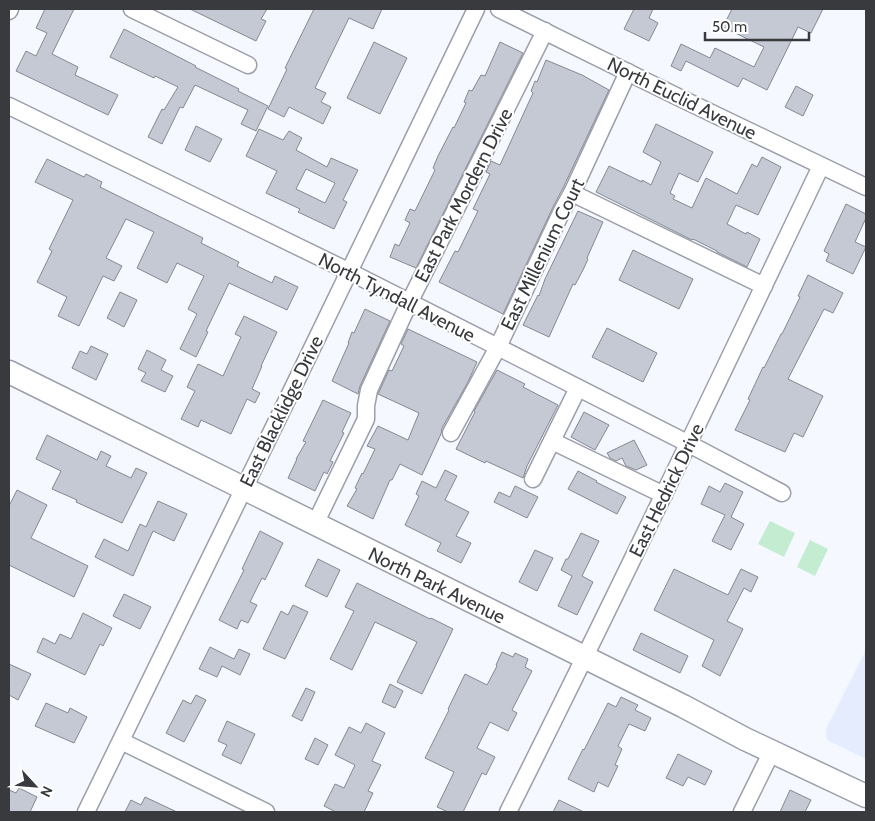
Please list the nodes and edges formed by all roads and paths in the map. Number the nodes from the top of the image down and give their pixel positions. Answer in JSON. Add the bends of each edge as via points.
{"nodes":[{"id":1,"x":132,"y":9,"type":"edge"},
{"id":2,"x":476,"y":9,"type":"edge"},
{"id":3,"x":499,"y":9,"type":"edge"},
{"id":4,"x":545,"y":31,"type":"junction"},
{"id":5,"x":248,"y":66,"type":"dead end"},
{"id":6,"x":628,"y":72,"type":"junction"},
{"id":7,"x":9,"y":106,"type":"edge"},
{"id":8,"x":821,"y":166,"type":"junction"},
{"id":9,"x":866,"y":187,"type":"edge"},
{"id":10,"x":572,"y":193,"type":"junction"},
{"id":11,"x":350,"y":272,"type":"junction"},
{"id":12,"x":764,"y":286,"type":"junction"},
{"id":13,"x":409,"y":303,"type":"junction"},
{"id":14,"x":498,"y":347,"type":"junction"},
{"id":15,"x":9,"y":372,"type":"edge"},
{"id":16,"x":578,"y":388,"type":"junction"},
{"id":17,"x":451,"y":434,"type":"dead end"},
{"id":18,"x":552,"y":441,"type":"junction"},
{"id":19,"x":688,"y":444,"type":"junction"},
{"id":20,"x":533,"y":479,"type":"dead end"},
{"id":21,"x":243,"y":488,"type":"junction"},
{"id":22,"x":782,"y":493,"type":"dead end"},
{"id":23,"x":664,"y":494,"type":"junction"},
{"id":24,"x":315,"y":524,"type":"junction"},
{"id":25,"x":585,"y":658,"type":"junction"},
{"id":26,"x":121,"y":741,"type":"junction"},
{"id":27,"x":772,"y":751,"type":"junction"},
{"id":28,"x":866,"y":796,"type":"edge"},
{"id":29,"x":86,"y":812,"type":"edge"},
{"id":30,"x":266,"y":812,"type":"edge"},
{"id":31,"x":508,"y":812,"type":"edge"},
{"id":32,"x":742,"y":812,"type":"edge"}],
"edges":[{"from":1,"to":5,"type":"street"},
{"from":2,"to":11,"type":"street","name":"East Blacklidge Drive"},
{"from":3,"to":4,"type":"street","name":"North Euclid Avenue"},
{"from":4,"to":6,"type":"street","name":"North Euclid Avenue"},
{"from":4,"to":13,"type":"street","name":"East Park Mordern Drive"},
{"from":6,"to":8,"type":"street","name":"North Euclid Avenue"},
{"from":6,"to":10,"type":"street","name":"East Millenium Court"},
{"from":7,"to":11,"type":"street","name":"North Tyndall Avenue"},
{"from":8,"to":9,"type":"street","name":"North Euclid Avenue"},
{"from":8,"to":12,"type":"street","name":"East Hedrick Drive"},
{"from":10,"to":12,"type":"street"},
{"from":10,"to":14,"type":"street","name":"East Millenium Court"},
{"from":11,"to":13,"type":"street","name":"North Tyndall Avenue"},
{"from":11,"to":21,"type":"street","name":"East Blacklidge Drive"},
{"from":12,"to":19,"type":"street","name":"East Hedrick Drive"},
{"from":13,"to":14,"type":"street","name":"North Tyndall Avenue"},
{"from":13,"to":24,"type":"street","name":"East Park Mordern Drive","via":[[369,390],[366,419]]},
{"from":14,"to":16,"type":"street","name":"North Tyndall Avenue"},
{"from":14,"to":17,"type":"street","name":"East Millenium Court"},
{"from":15,"to":21,"type":"street","name":"North Park Avenue"},
{"from":16,"to":18,"type":"street"},
{"from":16,"to":19,"type":"street","name":"North Tyndall Avenue"},
{"from":18,"to":20,"type":"street"},
{"from":18,"to":23,"type":"street"},
{"from":19,"to":22,"type":"street","name":"North Tyndall Avenue"},
{"from":19,"to":23,"type":"street","name":"East Hedrick Drive"},
{"from":21,"to":24,"type":"street","name":"North Park Avenue"},
{"from":21,"to":26,"type":"street","name":"East Blacklidge Drive"},
{"from":23,"to":25,"type":"street","name":"East Hedrick Drive"},
{"from":24,"to":25,"type":"street","name":"North Park Avenue"},
{"from":25,"to":27,"type":"street","name":"North Park Avenue"},
{"from":25,"to":31,"type":"street","name":"East Hedrick Drive"},
{"from":26,"to":29,"type":"street","name":"East Blacklidge Drive"},
{"from":26,"to":30,"type":"street"},
{"from":27,"to":28,"type":"street","name":"North Park Avenue"},
{"from":27,"to":32,"type":"street"}]}
